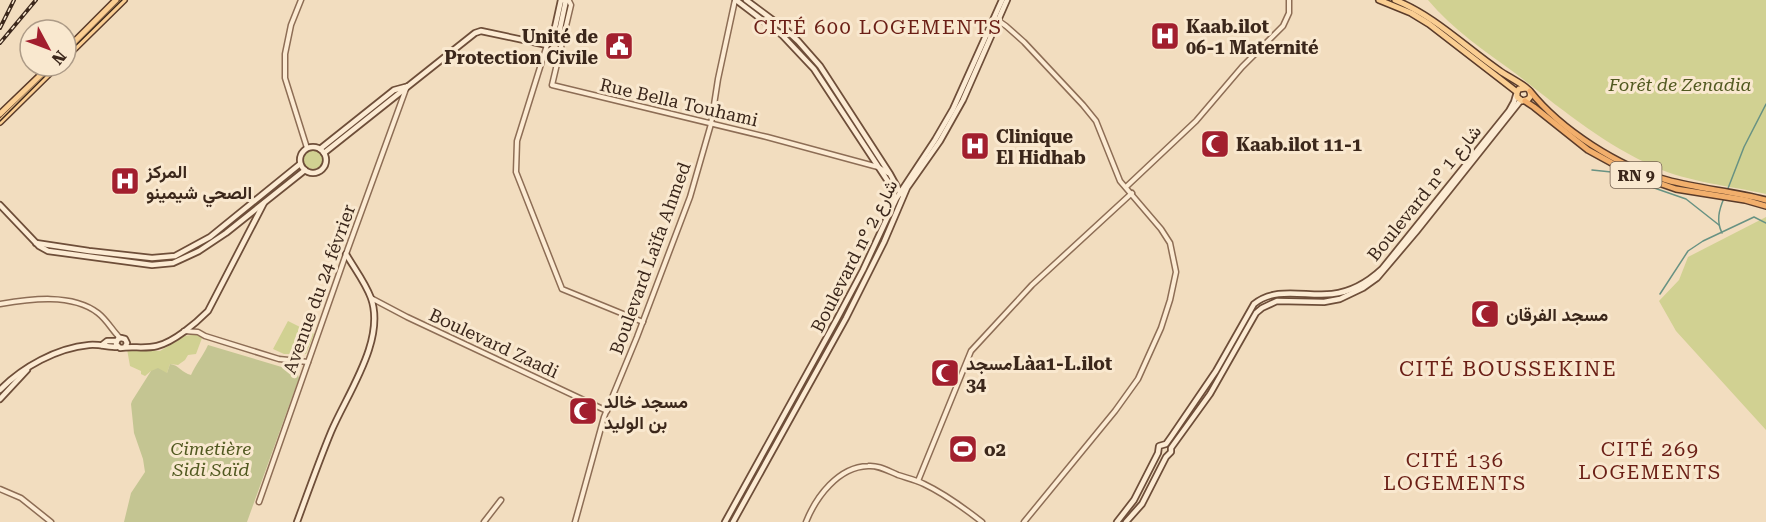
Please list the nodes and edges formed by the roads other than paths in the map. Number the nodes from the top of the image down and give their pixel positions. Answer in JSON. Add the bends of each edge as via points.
{"nodes":[{"id":1,"x":124,"y":0,"type":"edge"},
{"id":2,"x":301,"y":0,"type":"edge"},
{"id":3,"x":561,"y":0,"type":"edge"},
{"id":4,"x":566,"y":0,"type":"edge"},
{"id":5,"x":736,"y":0,"type":"edge"},
{"id":6,"x":746,"y":0,"type":"edge"},
{"id":7,"x":1002,"y":0,"type":"edge"},
{"id":8,"x":1007,"y":0,"type":"edge"},
{"id":9,"x":1289,"y":0,"type":"edge"},
{"id":10,"x":1379,"y":0,"type":"edge"},
{"id":11,"x":1395,"y":0,"type":"edge"},
{"id":12,"x":113,"y":1,"type":"edge"},
{"id":13,"x":996,"y":20,"type":"junction"},
{"id":14,"x":78,"y":37,"type":"edge"},
{"id":15,"x":550,"y":43,"type":"junction"},
{"id":16,"x":78,"y":45,"type":"edge"},
{"id":17,"x":38,"y":78,"type":"edge"},
{"id":18,"x":45,"y":78,"type":"edge"},
{"id":19,"x":408,"y":86,"type":"junction"},
{"id":20,"x":1528,"y":89,"type":"junction"},
{"id":21,"x":1516,"y":93,"type":"junction"},
{"id":22,"x":1523,"y":101,"type":"junction"},
{"id":23,"x":0,"y":114,"type":"edge"},
{"id":24,"x":0,"y":122,"type":"edge"},
{"id":25,"x":711,"y":124,"type":"junction"},
{"id":26,"x":307,"y":148,"type":"junction"},
{"id":27,"x":322,"y":151,"type":"junction"},
{"id":28,"x":300,"y":164,"type":"junction"},
{"id":29,"x":878,"y":167,"type":"junction"},
{"id":30,"x":305,"y":170,"type":"junction"},
{"id":31,"x":890,"y":174,"type":"junction"},
{"id":32,"x":909,"y":178,"type":"junction"},
{"id":33,"x":894,"y":180,"type":"junction"},
{"id":34,"x":1126,"y":187,"type":"junction"},
{"id":35,"x":907,"y":188,"type":"junction"},
{"id":36,"x":892,"y":190,"type":"junction"},
{"id":37,"x":900,"y":191,"type":"junction"},
{"id":38,"x":1132,"y":194,"type":"junction"},
{"id":39,"x":901,"y":199,"type":"junction"},
{"id":40,"x":1766,"y":200,"type":"edge"},
{"id":41,"x":266,"y":201,"type":"junction"},
{"id":42,"x":894,"y":203,"type":"junction"},
{"id":43,"x":0,"y":205,"type":"edge"},
{"id":44,"x":1766,"y":206,"type":"edge"},
{"id":45,"x":36,"y":243,"type":"junction"},
{"id":46,"x":346,"y":254,"type":"junction"},
{"id":47,"x":371,"y":298,"type":"junction"},
{"id":48,"x":0,"y":304,"type":"edge"},
{"id":49,"x":643,"y":322,"type":"junction"},
{"id":50,"x":184,"y":331,"type":"junction"},
{"id":51,"x":120,"y":341,"type":"junction"},
{"id":52,"x":140,"y":346,"type":"junction"},
{"id":53,"x":308,"y":362,"type":"junction"},
{"id":54,"x":34,"y":364,"type":"junction"},
{"id":55,"x":0,"y":390,"type":"edge"},
{"id":56,"x":0,"y":399,"type":"edge"},
{"id":57,"x":607,"y":411,"type":"junction"},
{"id":58,"x":1166,"y":444,"type":"junction"},
{"id":59,"x":1171,"y":448,"type":"junction"},
{"id":60,"x":1158,"y":453,"type":"junction"},
{"id":61,"x":1166,"y":457,"type":"junction"},
{"id":62,"x":918,"y":481,"type":"junction"},
{"id":63,"x":0,"y":489,"type":"edge"},
{"id":64,"x":501,"y":500,"type":"dead end"},
{"id":65,"x":259,"y":502,"type":"dead end"},
{"id":66,"x":51,"y":522,"type":"edge"},
{"id":67,"x":297,"y":522,"type":"edge"},
{"id":68,"x":484,"y":522,"type":"edge"},
{"id":69,"x":575,"y":522,"type":"edge"},
{"id":70,"x":725,"y":522,"type":"edge"},
{"id":71,"x":733,"y":522,"type":"edge"},
{"id":72,"x":806,"y":522,"type":"edge"},
{"id":73,"x":982,"y":522,"type":"edge"},
{"id":74,"x":1024,"y":522,"type":"edge"},
{"id":75,"x":1117,"y":522,"type":"edge"},
{"id":76,"x":1126,"y":522,"type":"edge"}],
"edges":[{"from":1,"to":16,"type":"main road"},
{"from":2,"to":26,"type":"street","via":[[285,54],[285,78]]},
{"from":3,"to":4,"type":"street"},
{"from":3,"to":15,"type":"main road"},
{"from":4,"to":15,"type":"main road","via":[[558,33]]},
{"from":4,"to":25,"type":"street","name":"Rue Bella Touhami","via":[[571,5],[552,85]]},
{"from":5,"to":25,"type":"street","name":"Boulevard Laïfa Ahmed"},
{"from":5,"to":29,"type":"main road","via":[[803,56]]},
{"from":6,"to":31,"type":"main road","via":[[785,29],[820,66]]},
{"from":7,"to":13,"type":"main road","name":"Boulevard n° شارع 2"},
{"from":8,"to":13,"type":"main road","name":"Boulevard n° شارع 2"},
{"from":9,"to":34,"type":"street","via":[[1289,14],[1283,26],[1196,121]]},
{"from":10,"to":21,"type":"main road","via":[[1429,24]]},
{"from":11,"to":20,"type":"main road","number":"RN 9","via":[[1438,23]]},
{"from":12,"to":14,"type":"main road"},
{"from":13,"to":32,"type":"main road","name":"Boulevard n° شارع 2","via":[[953,109]]},
{"from":13,"to":34,"type":"street","via":[[1024,42],[1096,121]]},
{"from":13,"to":35,"type":"main road","name":"Boulevard n° شارع 2","via":[[951,123]]},
{"from":15,"to":19,"type":"main road","via":[[481,31]]},
{"from":15,"to":49,"type":"street","via":[[517,141],[516,172],[562,289]]},
{"from":17,"to":23,"type":"main road"},
{"from":18,"to":24,"type":"main road"},
{"from":19,"to":27,"type":"main road"},
{"from":19,"to":46,"type":"street","name":"Avenue du 24 février"},
{"from":20,"to":21,"type":"main road","via":[[1522,87]]},
{"from":20,"to":22,"type":"main road","via":[[1530,97]]},
{"from":20,"to":40,"type":"highway","number":"RN 9","via":[[1585,140],[1633,168],[1665,180]]},
{"from":21,"to":22,"type":"main road"},
{"from":21,"to":58,"type":"main road","name":"Boulevard n° شارع 1","via":[[1509,111],[1382,269],[1341,292],[1280,294],[1254,304],[1216,371]]},
{"from":22,"to":44,"type":"highway","number":"RN 9","via":[[1588,150],[1630,173],[1676,189]]},
{"from":22,"to":59,"type":"main road","name":"Boulevard n° شارع 1","via":[[1377,278],[1340,299],[1277,301],[1256,313],[1210,394]]},
{"from":25,"to":29,"type":"street","name":"Rue Bella Touhami"},
{"from":25,"to":49,"type":"street","name":"Boulevard Laïfa Ahmed","via":[[690,197]]},
{"from":26,"to":27,"type":"main road"},
{"from":26,"to":28,"type":"main road","via":[[300,156]]},
{"from":27,"to":30,"type":"main road","via":[[326,163],[322,169],[312,173]]},
{"from":28,"to":30,"type":"main road"},
{"from":28,"to":45,"type":"main road","via":[[223,228],[176,256],[152,258]]},
{"from":29,"to":31,"type":"street","name":"Rue Bella Touhami"},
{"from":29,"to":36,"type":"main road"},
{"from":30,"to":41,"type":"main road"},
{"from":31,"to":33,"type":"main road"},
{"from":32,"to":33,"type":"main road"},
{"from":32,"to":37,"type":"main road","name":"Boulevard n° شارع 2"},
{"from":33,"to":37,"type":"main road"},
{"from":34,"to":38,"type":"street"},
{"from":35,"to":37,"type":"main road"},
{"from":35,"to":39,"type":"main road","name":"Boulevard n° شارع 2"},
{"from":36,"to":37,"type":"main road"},
{"from":36,"to":42,"type":"main road"},
{"from":37,"to":39,"type":"main road"},
{"from":37,"to":42,"type":"main road","name":"Boulevard n° شارع 2"},
{"from":38,"to":62,"type":"street","via":[[1032,285],[971,351]]},
{"from":38,"to":74,"type":"street","via":[[1161,229],[1174,258],[1176,272],[1161,328],[1138,379]]},
{"from":39,"to":71,"type":"main road","name":"Boulevard n° شارع 2","via":[[846,318]]},
{"from":41,"to":45,"type":"main road","via":[[213,243],[173,263],[152,265],[48,251]]},
{"from":41,"to":50,"type":"main road","via":[[208,311]]},
{"from":42,"to":70,"type":"main road","name":"Boulevard n° شارع 2","via":[[839,316]]},
{"from":43,"to":45,"type":"main road"},
{"from":46,"to":47,"type":"main road"},
{"from":46,"to":53,"type":"street","name":"Avenue du 24 février"},
{"from":47,"to":57,"type":"street","name":"Boulevard Zaadi"},
{"from":47,"to":67,"type":"main road","via":[[374,326],[367,357],[332,429]]},
{"from":48,"to":51,"type":"street","via":[[50,300],[88,307],[107,322]]},
{"from":49,"to":57,"type":"street","name":"Boulevard Laïfa Ahmed"},
{"from":50,"to":52,"type":"main road","via":[[158,346]]},
{"from":50,"to":53,"type":"street","via":[[279,359]]},
{"from":51,"to":52,"type":"main road"},
{"from":51,"to":52,"type":"main road","via":[[122,349]]},
{"from":51,"to":54,"type":"main road","via":[[72,349]]},
{"from":53,"to":65,"type":"street","name":"Avenue du 24 février"},
{"from":54,"to":55,"type":"main road"},
{"from":54,"to":56,"type":"main road"},
{"from":57,"to":69,"type":"street","name":"Boulevard Laïfa Ahmed"},
{"from":58,"to":59,"type":"main road"},
{"from":58,"to":60,"type":"main road","via":[[1159,446]]},
{"from":59,"to":61,"type":"main road"},
{"from":60,"to":61,"type":"main road"},
{"from":60,"to":75,"type":"main road","via":[[1134,500]]},
{"from":61,"to":76,"type":"main road","via":[[1142,504]]},
{"from":62,"to":72,"type":"street","via":[[882,467],[855,468],[830,485],[812,507]]},
{"from":62,"to":73,"type":"street"},
{"from":63,"to":66,"type":"street","via":[[21,498]]},
{"from":64,"to":68,"type":"street"}]}
